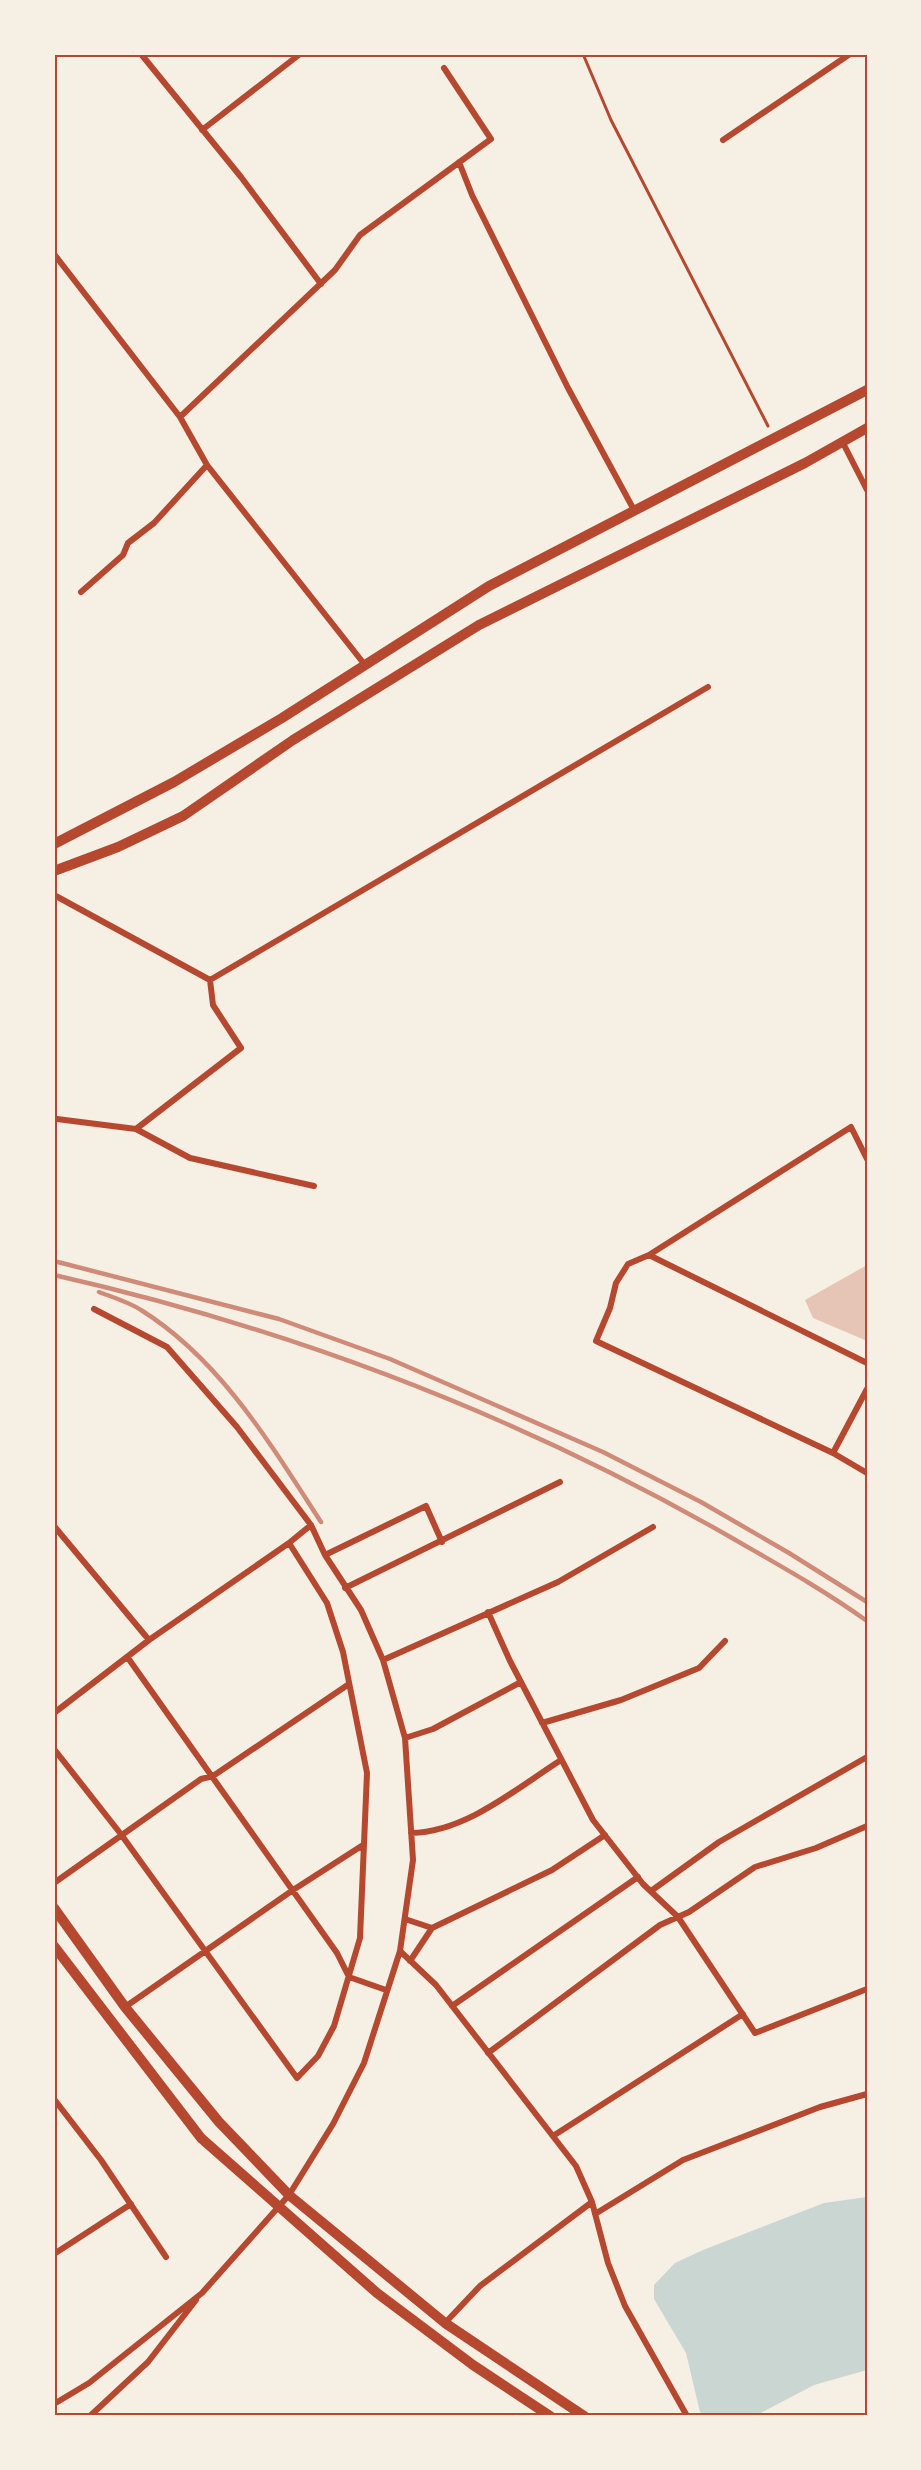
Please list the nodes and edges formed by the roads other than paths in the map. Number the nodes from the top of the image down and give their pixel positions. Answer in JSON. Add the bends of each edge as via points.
{"nodes":[{"id":1,"x":141,"y":54,"type":"edge"},
{"id":2,"x":300,"y":54,"type":"edge"},
{"id":3,"x":850,"y":54,"type":"edge"},
{"id":4,"x":444,"y":68,"type":"dead end"},
{"id":5,"x":202,"y":130,"type":"junction"},
{"id":6,"x":723,"y":140,"type":"dead end"},
{"id":7,"x":459,"y":162,"type":"junction"},
{"id":8,"x":54,"y":254,"type":"edge"},
{"id":9,"x":321,"y":284,"type":"junction"},
{"id":10,"x":867,"y":390,"type":"edge"},
{"id":11,"x":180,"y":417,"type":"junction"},
{"id":12,"x":867,"y":428,"type":"edge"},
{"id":13,"x":843,"y":442,"type":"junction"},
{"id":14,"x":207,"y":465,"type":"junction"},
{"id":15,"x":867,"y":490,"type":"edge"},
{"id":16,"x":634,"y":510,"type":"junction"},
{"id":17,"x":81,"y":592,"type":"dead end"},
{"id":18,"x":365,"y":665,"type":"junction"},
{"id":19,"x":708,"y":687,"type":"dead end"},
{"id":20,"x":54,"y":844,"type":"edge"},
{"id":21,"x":54,"y":871,"type":"edge"},
{"id":22,"x":54,"y":895,"type":"edge"},
{"id":23,"x":210,"y":980,"type":"junction"},
{"id":24,"x":57,"y":1119,"type":"dead end"},
{"id":25,"x":136,"y":1130,"type":"junction"},
{"id":26,"x":867,"y":1159,"type":"edge"},
{"id":27,"x":314,"y":1186,"type":"dead end"},
{"id":28,"x":649,"y":1255,"type":"junction"},
{"id":29,"x":94,"y":1309,"type":"dead end"},
{"id":30,"x":867,"y":1363,"type":"edge"},
{"id":31,"x":867,"y":1389,"type":"edge"},
{"id":32,"x":833,"y":1453,"type":"junction"},
{"id":33,"x":867,"y":1473,"type":"edge"},
{"id":34,"x":560,"y":1482,"type":"dead end"},
{"id":35,"x":311,"y":1525,"type":"junction"},
{"id":36,"x":54,"y":1526,"type":"edge"},
{"id":37,"x":653,"y":1527,"type":"dead end"},
{"id":38,"x":442,"y":1542,"type":"junction"},
{"id":39,"x":289,"y":1543,"type":"junction"},
{"id":40,"x":325,"y":1555,"type":"junction"},
{"id":41,"x":345,"y":1587,"type":"junction"},
{"id":42,"x":488,"y":1612,"type":"junction"},
{"id":43,"x":149,"y":1640,"type":"junction"},
{"id":44,"x":725,"y":1641,"type":"dead end"},
{"id":45,"x":128,"y":1658,"type":"junction"},
{"id":46,"x":383,"y":1660,"type":"junction"},
{"id":47,"x":521,"y":1682,"type":"junction"},
{"id":48,"x":349,"y":1684,"type":"junction"},
{"id":49,"x":54,"y":1713,"type":"edge"},
{"id":50,"x":542,"y":1723,"type":"junction"},
{"id":51,"x":405,"y":1738,"type":"junction"},
{"id":52,"x":54,"y":1749,"type":"edge"},
{"id":53,"x":867,"y":1757,"type":"edge"},
{"id":54,"x":561,"y":1760,"type":"junction"},
{"id":55,"x":213,"y":1776,"type":"junction"},
{"id":56,"x":867,"y":1826,"type":"edge"},
{"id":57,"x":120,"y":1833,"type":"junction"},
{"id":58,"x":411,"y":1833,"type":"junction"},
{"id":59,"x":605,"y":1835,"type":"junction"},
{"id":60,"x":363,"y":1845,"type":"junction"},
{"id":61,"x":638,"y":1877,"type":"junction"},
{"id":62,"x":54,"y":1883,"type":"edge"},
{"id":63,"x":293,"y":1890,"type":"junction"},
{"id":64,"x":651,"y":1891,"type":"junction"},
{"id":65,"x":54,"y":1908,"type":"edge"},
{"id":66,"x":678,"y":1917,"type":"junction"},
{"id":67,"x":405,"y":1919,"type":"junction"},
{"id":68,"x":432,"y":1929,"type":"junction"},
{"id":69,"x":54,"y":1946,"type":"edge"},
{"id":70,"x":206,"y":1952,"type":"junction"},
{"id":71,"x":400,"y":1952,"type":"junction"},
{"id":72,"x":410,"y":1961,"type":"junction"},
{"id":73,"x":349,"y":1977,"type":"junction"},
{"id":74,"x":867,"y":1989,"type":"edge"},
{"id":75,"x":386,"y":1990,"type":"junction"},
{"id":76,"x":452,"y":2006,"type":"junction"},
{"id":77,"x":125,"y":2007,"type":"junction"},
{"id":78,"x":743,"y":2014,"type":"junction"},
{"id":79,"x":488,"y":2053,"type":"junction"},
{"id":80,"x":867,"y":2094,"type":"edge"},
{"id":81,"x":54,"y":2099,"type":"edge"},
{"id":82,"x":553,"y":2136,"type":"junction"},
{"id":83,"x":289,"y":2195,"type":"junction"},
{"id":84,"x":592,"y":2202,"type":"junction"},
{"id":85,"x":131,"y":2204,"type":"junction"},
{"id":86,"x":278,"y":2207,"type":"junction"},
{"id":87,"x":595,"y":2214,"type":"junction"},
{"id":88,"x":54,"y":2254,"type":"edge"},
{"id":89,"x":166,"y":2257,"type":"dead end"},
{"id":90,"x":202,"y":2293,"type":"junction"},
{"id":91,"x":445,"y":2323,"type":"junction"},
{"id":92,"x":54,"y":2404,"type":"edge"},
{"id":93,"x":90,"y":2416,"type":"edge"},
{"id":94,"x":550,"y":2416,"type":"edge"},
{"id":95,"x":584,"y":2416,"type":"edge"},
{"id":96,"x":687,"y":2416,"type":"edge"}],
"edges":[{"from":1,"to":5,"type":"street"},
{"from":2,"to":5,"type":"street"},
{"from":3,"to":6,"type":"street"},
{"from":4,"to":7,"type":"street","via":[[491,139]]},
{"from":5,"to":9,"type":"street"},
{"from":7,"to":9,"type":"street","via":[[360,235]]},
{"from":7,"to":16,"type":"street","via":[[568,388]]},
{"from":8,"to":11,"type":"street"},
{"from":9,"to":11,"type":"street"},
{"from":10,"to":16,"type":"street"},
{"from":11,"to":14,"type":"street"},
{"from":12,"to":13,"type":"street"},
{"from":13,"to":15,"type":"street"},
{"from":13,"to":21,"type":"street","via":[[479,625],[293,740],[183,816],[118,847]]},
{"from":14,"to":17,"type":"street","via":[[154,523],[128,543],[123,555]]},
{"from":14,"to":18,"type":"street"},
{"from":16,"to":18,"type":"street","via":[[489,586]]},
{"from":18,"to":20,"type":"street","via":[[174,782]]},
{"from":19,"to":23,"type":"street"},
{"from":22,"to":23,"type":"street"},
{"from":23,"to":25,"type":"street","via":[[213,1005],[241,1048]]},
{"from":24,"to":25,"type":"street"},
{"from":25,"to":27,"type":"street","via":[[190,1158]]},
{"from":26,"to":28,"type":"street","via":[[851,1127]]},
{"from":28,"to":30,"type":"street"},
{"from":28,"to":32,"type":"street","via":[[628,1264],[616,1283],[596,1341]]},
{"from":29,"to":35,"type":"street","via":[[167,1347],[237,1427]]},
{"from":31,"to":32,"type":"street"},
{"from":32,"to":33,"type":"street"},
{"from":34,"to":38,"type":"street"},
{"from":35,"to":39,"type":"street"},
{"from":35,"to":40,"type":"street"},
{"from":36,"to":43,"type":"street"},
{"from":37,"to":42,"type":"street","via":[[558,1582]]},
{"from":38,"to":40,"type":"street","via":[[426,1506]]},
{"from":38,"to":41,"type":"street"},
{"from":39,"to":43,"type":"street"},
{"from":39,"to":48,"type":"street","via":[[327,1603]]},
{"from":40,"to":41,"type":"street"},
{"from":41,"to":46,"type":"street","via":[[361,1610]]},
{"from":42,"to":46,"type":"street"},
{"from":42,"to":47,"type":"street"},
{"from":43,"to":45,"type":"street"},
{"from":44,"to":50,"type":"street","via":[[699,1668],[621,1700]]},
{"from":45,"to":49,"type":"street"},
{"from":45,"to":55,"type":"street"},
{"from":46,"to":51,"type":"street"},
{"from":47,"to":50,"type":"street"},
{"from":47,"to":51,"type":"street","via":[[433,1729]]},
{"from":48,"to":55,"type":"street"},
{"from":48,"to":60,"type":"street","via":[[367,1773]]},
{"from":50,"to":54,"type":"street"},
{"from":51,"to":58,"type":"street"},
{"from":52,"to":57,"type":"street"},
{"from":53,"to":64,"type":"street","via":[[719,1842]]},
{"from":54,"to":58,"type":"street","via":[[470,1817],[430,1833]]},
{"from":54,"to":59,"type":"street"},
{"from":55,"to":57,"type":"street","via":[[201,1779]]},
{"from":55,"to":63,"type":"street"},
{"from":56,"to":66,"type":"street","via":[[816,1848],[754,1867]]},
{"from":57,"to":62,"type":"street"},
{"from":57,"to":70,"type":"street"},
{"from":58,"to":67,"type":"street","via":[[413,1860]]},
{"from":59,"to":61,"type":"street"},
{"from":59,"to":68,"type":"street","via":[[552,1870]]},
{"from":60,"to":63,"type":"street"},
{"from":60,"to":73,"type":"street","via":[[360,1938]]},
{"from":61,"to":64,"type":"street"},
{"from":61,"to":76,"type":"street"},
{"from":63,"to":70,"type":"street"},
{"from":63,"to":73,"type":"street"},
{"from":64,"to":66,"type":"street"},
{"from":65,"to":77,"type":"street"},
{"from":66,"to":78,"type":"street"},
{"from":66,"to":79,"type":"street","via":[[660,1925]]},
{"from":67,"to":68,"type":"street"},
{"from":67,"to":71,"type":"street"},
{"from":68,"to":72,"type":"street"},
{"from":69,"to":86,"type":"street","via":[[201,2138]]},
{"from":70,"to":73,"type":"street","via":[[297,2078],[318,2055],[334,2026]]},
{"from":70,"to":77,"type":"street"},
{"from":71,"to":72,"type":"street"},
{"from":71,"to":75,"type":"street"},
{"from":72,"to":76,"type":"street"},
{"from":73,"to":75,"type":"street"},
{"from":74,"to":78,"type":"street","via":[[755,2033]]},
{"from":75,"to":83,"type":"street","via":[[364,2063],[333,2124]]},
{"from":76,"to":79,"type":"street"},
{"from":77,"to":83,"type":"street","via":[[219,2122]]},
{"from":78,"to":82,"type":"street"},
{"from":79,"to":82,"type":"street"},
{"from":80,"to":87,"type":"street","via":[[809,2111],[682,2160]]},
{"from":81,"to":85,"type":"street"},
{"from":82,"to":84,"type":"street","via":[[576,2166]]},
{"from":83,"to":86,"type":"street"},
{"from":83,"to":91,"type":"street"},
{"from":84,"to":87,"type":"street"},
{"from":84,"to":91,"type":"street","via":[[480,2286]]},
{"from":85,"to":88,"type":"street"},
{"from":85,"to":89,"type":"street"},
{"from":86,"to":90,"type":"street"},
{"from":86,"to":94,"type":"street","via":[[377,2293],[473,2365]]},
{"from":87,"to":96,"type":"street","via":[[625,2306]]},
{"from":90,"to":92,"type":"street","via":[[89,2383]]},
{"from":90,"to":93,"type":"street","via":[[148,2362]]},
{"from":91,"to":95,"type":"street"}]}
